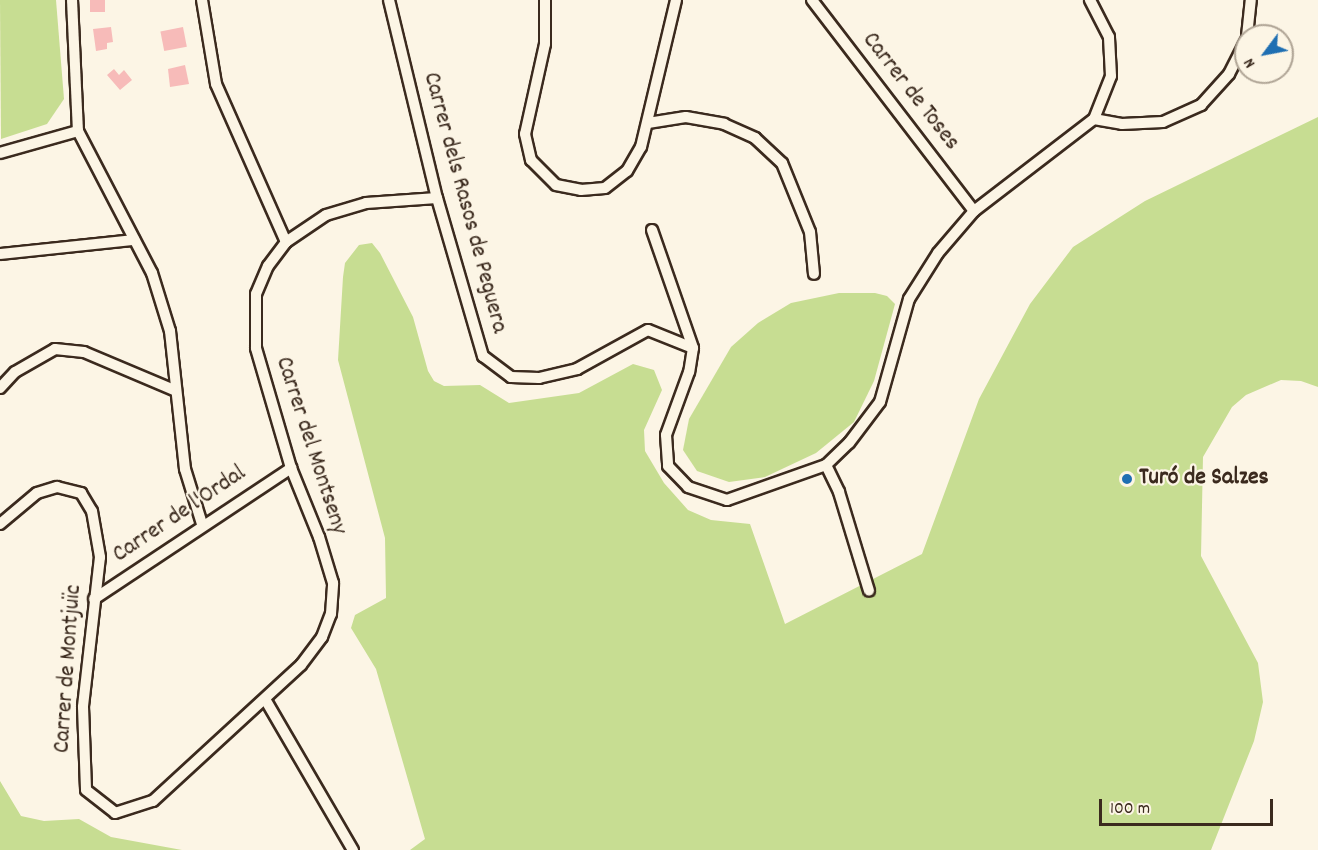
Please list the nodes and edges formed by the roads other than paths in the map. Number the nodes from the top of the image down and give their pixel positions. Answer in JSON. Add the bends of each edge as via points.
{"nodes":[{"id":1,"x":72,"y":0,"type":"edge"},
{"id":2,"x":202,"y":0,"type":"edge"},
{"id":3,"x":389,"y":0,"type":"edge"},
{"id":4,"x":545,"y":0,"type":"edge"},
{"id":5,"x":676,"y":0,"type":"edge"},
{"id":6,"x":812,"y":0,"type":"edge"},
{"id":7,"x":1090,"y":0,"type":"edge"},
{"id":8,"x":1251,"y":0,"type":"edge"},
{"id":9,"x":1248,"y":24,"type":"edge"},
{"id":10,"x":1234,"y":64,"type":"edge"},
{"id":11,"x":1094,"y":118,"type":"junction"},
{"id":12,"x":648,"y":123,"type":"junction"},
{"id":13,"x":78,"y":131,"type":"junction"},
{"id":14,"x":0,"y":153,"type":"edge"},
{"id":15,"x":437,"y":198,"type":"junction"},
{"id":16,"x":974,"y":211,"type":"junction"},
{"id":17,"x":652,"y":230,"type":"dead end"},
{"id":18,"x":134,"y":240,"type":"junction"},
{"id":19,"x":286,"y":242,"type":"junction"},
{"id":20,"x":0,"y":254,"type":"edge"},
{"id":21,"x":814,"y":274,"type":"dead end"},
{"id":22,"x":693,"y":348,"type":"junction"},
{"id":23,"x":0,"y":388,"type":"edge"},
{"id":24,"x":174,"y":390,"type":"junction"},
{"id":25,"x":826,"y":465,"type":"junction"},
{"id":26,"x":291,"y":468,"type":"junction"},
{"id":27,"x":0,"y":524,"type":"edge"},
{"id":28,"x":202,"y":524,"type":"junction"},
{"id":29,"x":869,"y":591,"type":"dead end"},
{"id":30,"x":94,"y":599,"type":"junction"},
{"id":31,"x":265,"y":699,"type":"junction"},
{"id":32,"x":353,"y":850,"type":"edge"}],
"edges":[{"from":1,"to":13,"type":"street"},
{"from":2,"to":19,"type":"street","via":[[216,84]]},
{"from":3,"to":15,"type":"street","name":"Carrer dels Rasos de Peguera"},
{"from":4,"to":12,"type":"street","via":[[545,44],[525,134],[531,160],[556,185],[581,190],[605,188],[627,171]]},
{"from":5,"to":12,"type":"street"},
{"from":6,"to":16,"type":"street","name":"Carrer de Toses"},
{"from":7,"to":11,"type":"street","via":[[1109,37],[1111,76]]},
{"from":8,"to":9,"type":"street"},
{"from":10,"to":11,"type":"street","via":[[1201,105],[1163,122],[1122,124]]},
{"from":11,"to":16,"type":"street"},
{"from":12,"to":21,"type":"street","via":[[686,117],[724,124],[754,138],[776,157],[810,232]]},
{"from":13,"to":14,"type":"street"},
{"from":13,"to":18,"type":"street"},
{"from":15,"to":19,"type":"street","name":"Carrer del Montseny","via":[[366,203],[342,209]]},
{"from":15,"to":22,"type":"street","name":"Carrer dels Rasos de Peguera","via":[[483,356],[511,377],[539,378],[577,369],[648,330]]},
{"from":16,"to":25,"type":"street","via":[[938,253],[909,299],[880,402],[849,443]]},
{"from":17,"to":22,"type":"street"},
{"from":18,"to":20,"type":"street"},
{"from":18,"to":24,"type":"street","via":[[152,273],[170,331]]},
{"from":19,"to":26,"type":"street","name":"Carrer del Montseny","via":[[268,266],[256,294],[256,348]]},
{"from":22,"to":25,"type":"street","via":[[689,372],[666,435],[668,466],[688,487],[727,500]]},
{"from":23,"to":24,"type":"street","via":[[15,372],[55,348],[84,352]]},
{"from":24,"to":28,"type":"street","via":[[185,469]]},
{"from":25,"to":29,"type":"street","via":[[839,492]]},
{"from":26,"to":28,"type":"street","name":"Carrer de l'Ordal"},
{"from":26,"to":31,"type":"street","name":"Carrer del Montseny","via":[[333,583],[331,614],[322,637],[302,665]]},
{"from":27,"to":30,"type":"street","name":"Carrer de Montjuïc","via":[[37,493],[57,487],[81,494],[92,511],[100,557]]},
{"from":28,"to":30,"type":"street","name":"Carrer de l'Ordal"},
{"from":30,"to":31,"type":"street","name":"Carrer de Montjuïc","via":[[82,757],[86,790],[114,813],[153,801]]},
{"from":31,"to":32,"type":"street"}]}
